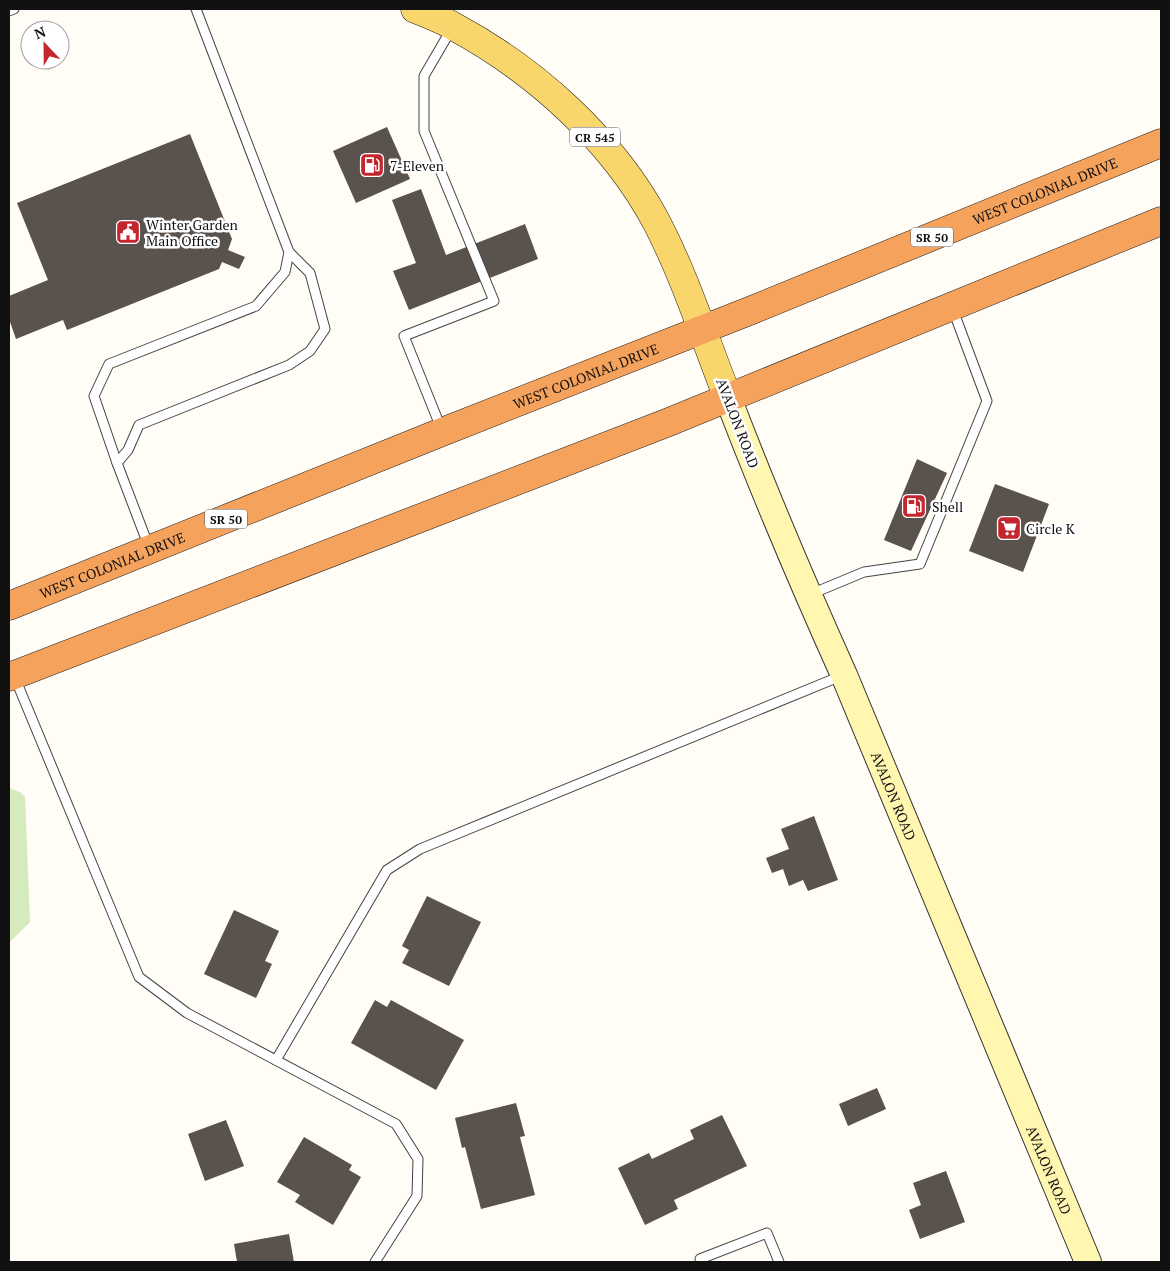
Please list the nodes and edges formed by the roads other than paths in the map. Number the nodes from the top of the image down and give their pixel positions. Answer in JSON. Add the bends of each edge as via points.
{"nodes":[{"id":1,"x":14,"y":9,"type":"edge"},
{"id":2,"x":196,"y":9,"type":"edge"},
{"id":3,"x":415,"y":9,"type":"edge"},
{"id":4,"x":9,"y":11,"type":"edge"},
{"id":5,"x":453,"y":26,"type":"junction"},
{"id":6,"x":1161,"y":143,"type":"edge"},
{"id":7,"x":1161,"y":221,"type":"edge"},
{"id":8,"x":289,"y":252,"type":"junction"},
{"id":9,"x":952,"y":307,"type":"junction"},
{"id":10,"x":702,"y":330,"type":"junction"},
{"id":11,"x":728,"y":398,"type":"junction"},
{"id":12,"x":442,"y":432,"type":"junction"},
{"id":13,"x":117,"y":464,"type":"junction"},
{"id":14,"x":150,"y":549,"type":"junction"},
{"id":15,"x":808,"y":595,"type":"junction"},
{"id":16,"x":9,"y":606,"type":"edge"},
{"id":17,"x":844,"y":675,"type":"junction"},
{"id":18,"x":11,"y":676,"type":"edge"},
{"id":19,"x":276,"y":1060,"type":"junction"},
{"id":20,"x":374,"y":1262,"type":"edge"},
{"id":21,"x":702,"y":1262,"type":"edge"},
{"id":22,"x":779,"y":1262,"type":"edge"},
{"id":23,"x":1088,"y":1262,"type":"edge"}],
"edges":[{"from":1,"to":4,"type":"lane"},
{"from":2,"to":8,"type":"lane"},
{"from":3,"to":5,"type":"main road","number":"CR 545"},
{"from":5,"to":10,"type":"main road","number":"CR 545","via":[[506,59],[549,92],[580,119],[612,156],[656,223]]},
{"from":5,"to":12,"type":"lane","via":[[424,76],[424,131],[494,301],[404,336]]},
{"from":6,"to":10,"type":"highway","name":"WEST COLONIAL DRIVE","number":"SR 50"},
{"from":7,"to":9,"type":"highway"},
{"from":8,"to":13,"type":"lane","via":[[285,272],[256,306],[108,364],[94,396]]},
{"from":8,"to":13,"type":"lane","via":[[310,273],[325,329],[310,351],[289,365],[138,425],[128,450]]},
{"from":9,"to":11,"type":"highway"},
{"from":9,"to":15,"type":"lane","via":[[987,401],[920,564],[864,572]]},
{"from":10,"to":11,"type":"main road","name":"AVALON ROAD","number":"CR 545"},
{"from":10,"to":12,"type":"highway","name":"WEST COLONIAL DRIVE","number":"SR 50"},
{"from":11,"to":15,"type":"main road","name":"AVALON ROAD","number":"CR 545"},
{"from":11,"to":18,"type":"highway"},
{"from":12,"to":14,"type":"highway","name":"WEST COLONIAL DRIVE","number":"SR 50"},
{"from":13,"to":14,"type":"lane"},
{"from":14,"to":16,"type":"highway","name":"WEST COLONIAL DRIVE","number":"SR 50"},
{"from":15,"to":17,"type":"main road","name":"AVALON ROAD","number":"CR 545"},
{"from":17,"to":19,"type":"lane","via":[[420,849],[387,870]]},
{"from":17,"to":23,"type":"main road","name":"AVALON ROAD","number":"CR 545"},
{"from":18,"to":19,"type":"lane","via":[[139,977],[187,1013]]},
{"from":19,"to":20,"type":"lane","via":[[396,1124],[418,1159],[417,1196]]},
{"from":21,"to":22,"type":"lane","via":[[700,1259],[767,1233]]}]}
